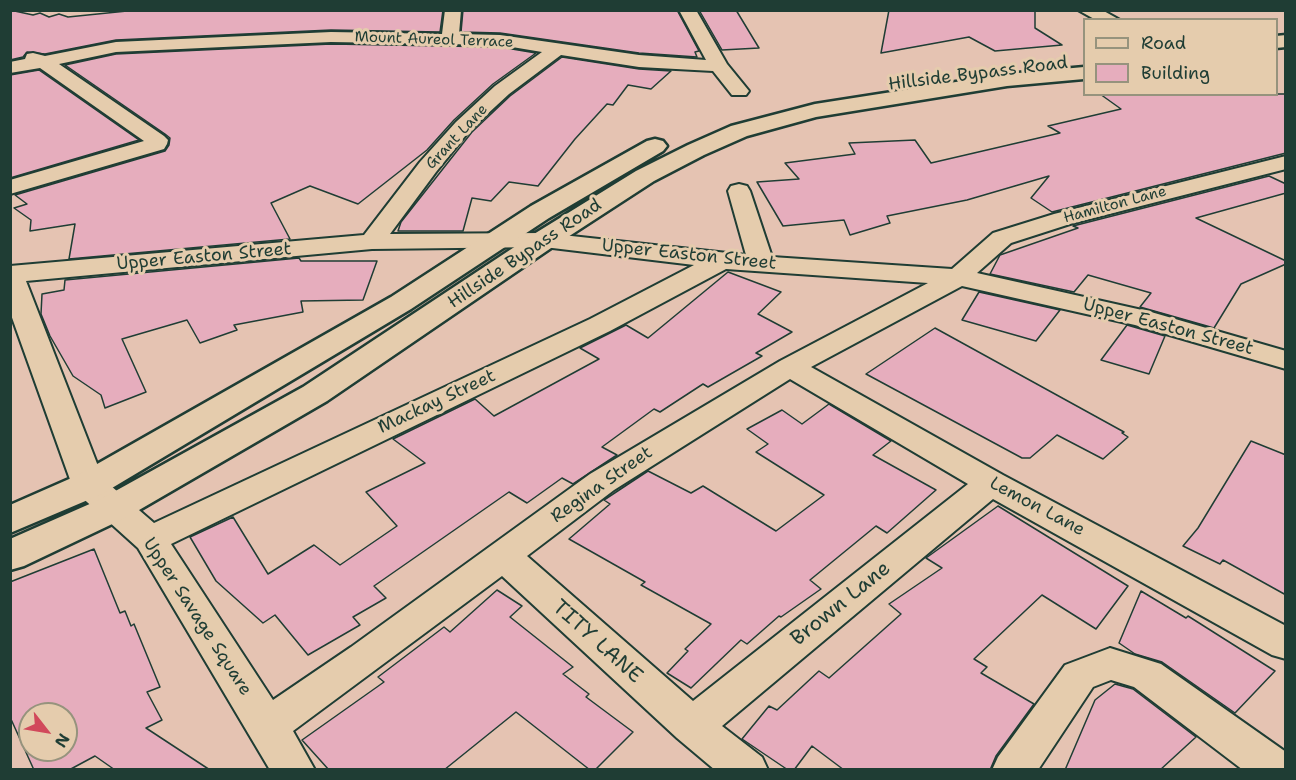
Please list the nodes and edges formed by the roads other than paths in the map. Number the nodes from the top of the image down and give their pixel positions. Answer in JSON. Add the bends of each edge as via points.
{"nodes":[{"id":1,"x":453,"y":10,"type":"edge"},
{"id":2,"x":687,"y":10,"type":"edge"},
{"id":3,"x":1086,"y":10,"type":"edge"},
{"id":4,"x":1107,"y":18,"type":"edge"},
{"id":5,"x":450,"y":38,"type":"junction"},
{"id":6,"x":558,"y":48,"type":"junction"},
{"id":7,"x":10,"y":51,"type":"edge"},
{"id":8,"x":1083,"y":60,"type":"edge"},
{"id":9,"x":43,"y":61,"type":"junction"},
{"id":10,"x":719,"y":66,"type":"junction"},
{"id":11,"x":10,"y":68,"type":"edge"},
{"id":12,"x":1083,"y":73,"type":"edge"},
{"id":13,"x":738,"y":91,"type":"dead end"},
{"id":14,"x":1286,"y":162,"type":"edge"},
{"id":15,"x":10,"y":187,"type":"edge"},
{"id":16,"x":739,"y":191,"type":"dead end"},
{"id":17,"x":544,"y":240,"type":"junction"},
{"id":18,"x":495,"y":241,"type":"junction"},
{"id":19,"x":372,"y":242,"type":"junction"},
{"id":20,"x":722,"y":261,"type":"junction"},
{"id":21,"x":761,"y":263,"type":"junction"},
{"id":22,"x":11,"y":275,"type":"edge"},
{"id":23,"x":958,"y":277,"type":"junction"},
{"id":24,"x":1286,"y":360,"type":"edge"},
{"id":25,"x":790,"y":367,"type":"junction"},
{"id":26,"x":991,"y":483,"type":"junction"},
{"id":27,"x":102,"y":496,"type":"junction"},
{"id":28,"x":10,"y":520,"type":"edge"},
{"id":29,"x":150,"y":539,"type":"junction"},
{"id":30,"x":10,"y":556,"type":"edge"},
{"id":31,"x":502,"y":556,"type":"junction"},
{"id":32,"x":1286,"y":644,"type":"edge"},
{"id":33,"x":268,"y":726,"type":"junction"},
{"id":34,"x":692,"y":726,"type":"junction"},
{"id":35,"x":294,"y":770,"type":"edge"},
{"id":36,"x":747,"y":770,"type":"edge"},
{"id":37,"x":1013,"y":770,"type":"edge"},
{"id":38,"x":1277,"y":770,"type":"edge"}],
"edges":[{"from":1,"to":5,"type":"street"},
{"from":2,"to":10,"type":"street"},
{"from":3,"to":4,"type":"street"},
{"from":5,"to":6,"type":"street","name":"Mount Aureol Terrace"},
{"from":5,"to":9,"type":"street","name":"Mount Aureol Terrace","via":[[276,38],[116,47]]},
{"from":6,"to":10,"type":"street","name":"Mount Aureol Terrace","via":[[639,61]]},
{"from":6,"to":19,"type":"street","name":"Grant Lane","via":[[502,90],[464,126]]},
{"from":7,"to":9,"type":"street"},
{"from":8,"to":18,"type":"street","name":"Hillside Bypass Road","via":[[919,80],[736,114],[629,160]]},
{"from":9,"to":11,"type":"street","name":"Mount Aureol Terrace"},
{"from":9,"to":15,"type":"street","via":[[157,140],[156,144]]},
{"from":10,"to":13,"type":"street"},
{"from":12,"to":17,"type":"street","name":"Hillside Bypass Road","via":[[1007,80],[815,111],[739,131],[645,176]]},
{"from":14,"to":23,"type":"street","name":"Hamilton Lane","via":[[1002,238]]},
{"from":16,"to":21,"type":"street"},
{"from":17,"to":18,"type":"street","name":"Upper Easton Street"},
{"from":17,"to":20,"type":"street","name":"Upper Easton Street"},
{"from":17,"to":27,"type":"street","name":"Hillside Bypass Road","via":[[315,394]]},
{"from":18,"to":19,"type":"street","name":"Upper Easton Street"},
{"from":18,"to":27,"type":"street","name":"Hillside Bypass Road"},
{"from":19,"to":22,"type":"street","name":"Upper Easton Street"},
{"from":20,"to":21,"type":"street","name":"Upper Easton Street"},
{"from":20,"to":29,"type":"street","name":"Mackay Street","via":[[600,325]]},
{"from":21,"to":23,"type":"street","name":"Upper Easton Street"},
{"from":22,"to":27,"type":"street","name":"Upper Savage Square"},
{"from":23,"to":24,"type":"street","name":"Upper Easton Street","via":[[1141,318]]},
{"from":23,"to":25,"type":"street","name":"Regina Street"},
{"from":25,"to":26,"type":"street","name":"Lemon Lane"},
{"from":25,"to":31,"type":"street","name":"Regina Street","via":[[602,482]]},
{"from":26,"to":32,"type":"street","name":"Lemon Lane"},
{"from":26,"to":34,"type":"street","name":"Brown Lane"},
{"from":27,"to":28,"type":"street","name":"Hillside Bypass Road"},
{"from":27,"to":29,"type":"street","name":"Upper Savage Square"},
{"from":27,"to":30,"type":"street","name":"Hillside Bypass Road"},
{"from":29,"to":33,"type":"street","name":"Upper Savage Square"},
{"from":31,"to":33,"type":"street","name":"Regina Street"},
{"from":31,"to":34,"type":"street","name":"TITY LANE"},
{"from":33,"to":35,"type":"street","name":"Upper Savage Square"},
{"from":34,"to":36,"type":"street","name":"TITY LANE"},
{"from":37,"to":38,"type":"street","via":[[1079,676],[1110,664],[1147,675]]}]}
